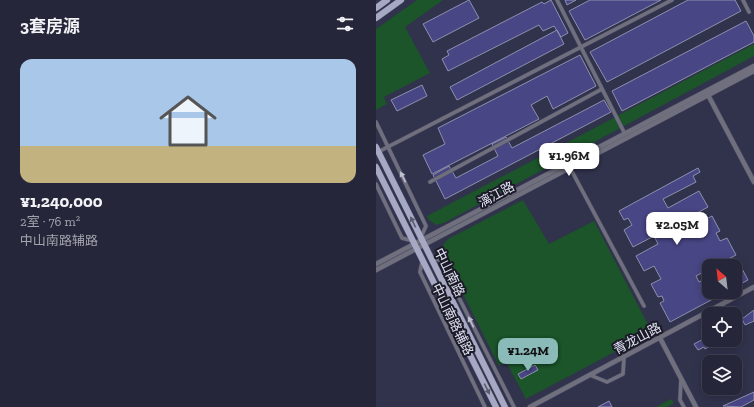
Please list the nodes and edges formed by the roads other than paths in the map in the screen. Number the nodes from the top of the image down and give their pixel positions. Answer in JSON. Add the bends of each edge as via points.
{"nodes":[{"id":1,"x":387,"y":0,"type":"edge"},
{"id":2,"x":401,"y":0,"type":"edge"},
{"id":3,"x":557,"y":0,"type":"edge"},
{"id":4,"x":672,"y":0,"type":"edge"},
{"id":5,"x":743,"y":0,"type":"edge"},
{"id":6,"x":376,"y":8,"type":"edge"},
{"id":7,"x":749,"y":12,"type":"dead end"},
{"id":8,"x":376,"y":18,"type":"edge"},
{"id":9,"x":582,"y":48,"type":"junction"},
{"id":10,"x":754,"y":66,"type":"edge"},
{"id":11,"x":754,"y":71,"type":"edge"},
{"id":12,"x":602,"y":89,"type":"junction"},
{"id":13,"x":707,"y":93,"type":"junction"},
{"id":14,"x":376,"y":122,"type":"edge"},
{"id":15,"x":626,"y":134,"type":"junction"},
{"id":16,"x":388,"y":147,"type":"junction"},
{"id":17,"x":377,"y":151,"type":"edge"},
{"id":18,"x":569,"y":165,"type":"junction"},
{"id":19,"x":376,"y":166,"type":"edge"},
{"id":20,"x":430,"y":182,"type":"dead end"},
{"id":21,"x":754,"y":182,"type":"edge"},
{"id":22,"x":376,"y":184,"type":"edge"},
{"id":23,"x":422,"y":241,"type":"junction"},
{"id":24,"x":414,"y":244,"type":"junction"},
{"id":25,"x":431,"y":258,"type":"junction"},
{"id":26,"x":422,"y":261,"type":"junction"},
{"id":27,"x":376,"y":264,"type":"edge"},
{"id":28,"x":376,"y":270,"type":"edge"},
{"id":29,"x":754,"y":287,"type":"edge"},
{"id":30,"x":644,"y":306,"type":"dead end"},
{"id":31,"x":660,"y":338,"type":"junction"},
{"id":32,"x":624,"y":357,"type":"junction"},
{"id":33,"x":590,"y":375,"type":"junction"},
{"id":34,"x":681,"y":378,"type":"junction"},
{"id":35,"x":484,"y":407,"type":"edge"},
{"id":36,"x":496,"y":407,"type":"edge"},
{"id":37,"x":505,"y":407,"type":"edge"},
{"id":38,"x":514,"y":407,"type":"edge"},
{"id":39,"x":530,"y":407,"type":"edge"},
{"id":40,"x":684,"y":407,"type":"edge"},
{"id":41,"x":696,"y":407,"type":"edge"}],
"edges":[{"from":1,"to":6,"type":"main road"},
{"from":2,"to":8,"type":"main road"},
{"from":3,"to":9,"type":"street"},
{"from":4,"to":9,"type":"street"},
{"from":5,"to":7,"type":"street"},
{"from":9,"to":12,"type":"street"},
{"from":9,"to":16,"type":"street"},
{"from":10,"to":13,"type":"street","name":"漓江路"},
{"from":11,"to":13,"type":"street","name":"漓江路"},
{"from":12,"to":15,"type":"street"},
{"from":12,"to":20,"type":"street"},
{"from":13,"to":15,"type":"street","name":"漓江路"},
{"from":13,"to":18,"type":"street","name":"漓江路"},
{"from":13,"to":21,"type":"street"},
{"from":14,"to":16,"type":"street"},
{"from":15,"to":18,"type":"street","name":"漓江路"},
{"from":16,"to":17,"type":"street"},
{"from":23,"to":16,"type":"street","one_way":true,"via":[[426,226]]},
{"from":23,"to":17,"type":"main road","name":"中山南路","one_way":true},
{"from":18,"to":23,"type":"street","name":"漓江路"},
{"from":18,"to":30,"type":"street"},
{"from":19,"to":24,"type":"main road","name":"中山南路"},
{"from":22,"to":24,"type":"street","via":[[402,238]]},
{"from":23,"to":24,"type":"street","name":"漓江路"},
{"from":23,"to":25,"type":"main road","name":"中山南路"},
{"from":24,"to":26,"type":"main road","name":"中山南路"},
{"from":24,"to":27,"type":"street","name":"漓江路"},
{"from":24,"to":28,"type":"street","name":"漓江路"},
{"from":25,"to":37,"type":"main road","name":"中山南路"},
{"from":38,"to":25,"type":"street","name":"中山南路辅路","one_way":true,"via":[[440,260]]},
{"from":26,"to":35,"type":"street","name":"中山南路辅路","via":[[420,272]]},
{"from":26,"to":36,"type":"main road","name":"中山南路","one_way":true},
{"from":29,"to":31,"type":"street","name":"青龙山路"},
{"from":31,"to":32,"type":"street","name":"青龙山路"},
{"from":31,"to":34,"type":"street"},
{"from":32,"to":33,"type":"street","name":"青龙山路"},
{"from":32,"to":33,"type":"street","via":[[623,374],[607,382]]},
{"from":33,"to":39,"type":"street","name":"青龙山路"},
{"from":34,"to":40,"type":"street","via":[[680,400]]},
{"from":34,"to":41,"type":"street"}]}
